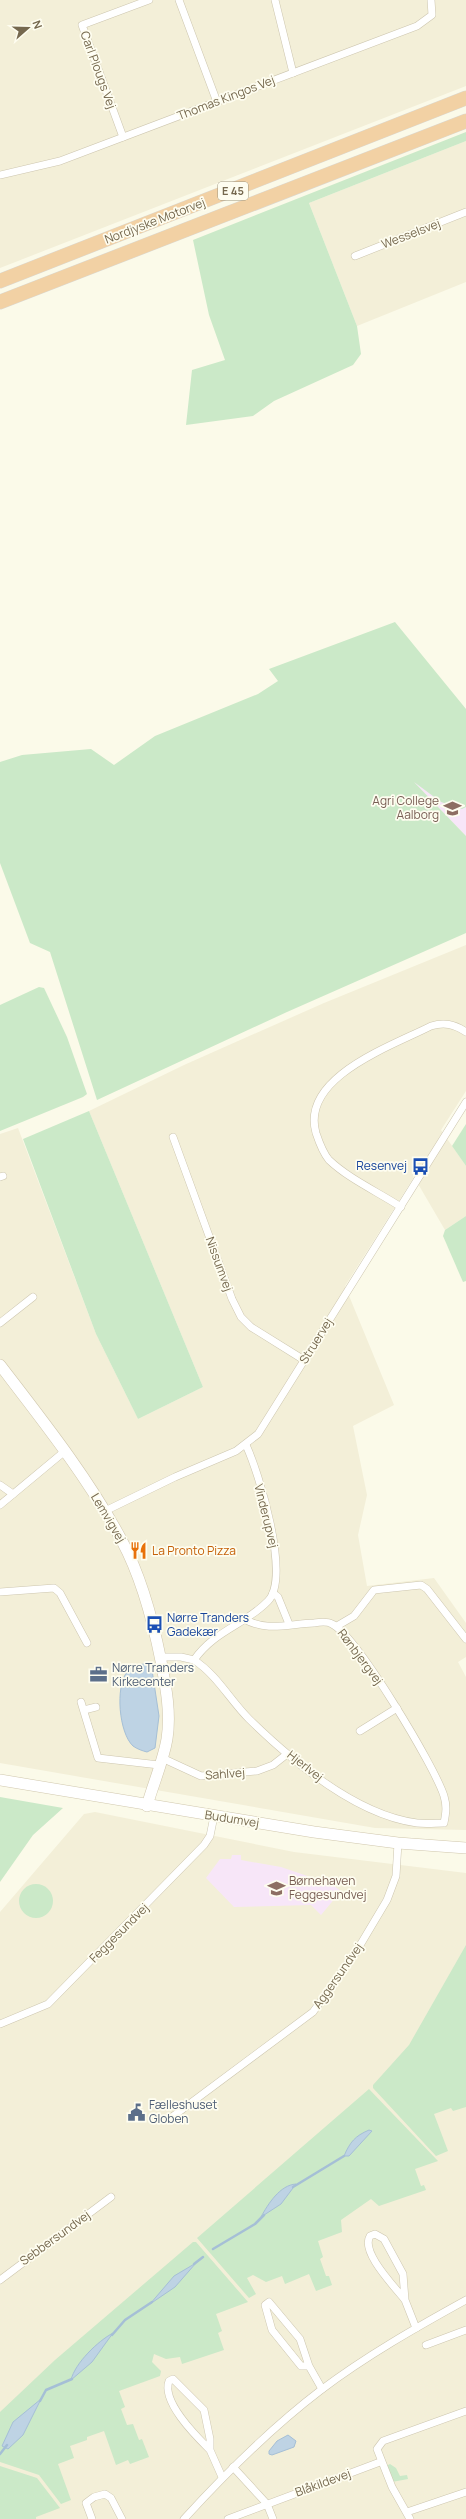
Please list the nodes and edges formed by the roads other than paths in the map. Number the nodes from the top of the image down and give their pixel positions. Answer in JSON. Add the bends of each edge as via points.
{"nodes":[{"id":1,"x":149,"y":0,"type":"edge"},
{"id":2,"x":180,"y":0,"type":"edge"},
{"id":3,"x":275,"y":0,"type":"edge"},
{"id":4,"x":431,"y":0,"type":"edge"},
{"id":5,"x":293,"y":73,"type":"junction"},
{"id":6,"x":466,"y":98,"type":"edge"},
{"id":7,"x":217,"y":102,"type":"junction"},
{"id":8,"x":466,"y":121,"type":"edge"},
{"id":9,"x":123,"y":137,"type":"junction"},
{"id":10,"x":0,"y":175,"type":"edge"},
{"id":11,"x":466,"y":212,"type":"edge"},
{"id":12,"x":355,"y":256,"type":"dead end"},
{"id":13,"x":0,"y":281,"type":"edge"},
{"id":14,"x":4,"y":301,"type":"edge"},
{"id":15,"x":466,"y":1032,"type":"edge"},
{"id":16,"x":466,"y":1102,"type":"edge"},
{"id":17,"x":173,"y":1137,"type":"dead end"},
{"id":18,"x":401,"y":1207,"type":"junction"},
{"id":19,"x":33,"y":1297,"type":"dead end"},
{"id":20,"x":0,"y":1323,"type":"edge"},
{"id":21,"x":304,"y":1360,"type":"junction"},
{"id":22,"x":0,"y":1365,"type":"edge"},
{"id":23,"x":246,"y":1445,"type":"junction"},
{"id":24,"x":65,"y":1451,"type":"junction"},
{"id":25,"x":0,"y":1485,"type":"edge"},
{"id":26,"x":13,"y":1494,"type":"junction"},
{"id":27,"x":0,"y":1505,"type":"edge"},
{"id":28,"x":105,"y":1511,"type":"junction"},
{"id":29,"x":0,"y":1592,"type":"edge"},
{"id":30,"x":273,"y":1593,"type":"junction"},
{"id":31,"x":244,"y":1619,"type":"junction"},
{"id":32,"x":289,"y":1624,"type":"junction"},
{"id":33,"x":337,"y":1626,"type":"junction"},
{"id":34,"x":466,"y":1639,"type":"edge"},
{"id":35,"x":87,"y":1642,"type":"dead end"},
{"id":36,"x":160,"y":1657,"type":"junction"},
{"id":37,"x":194,"y":1660,"type":"junction"},
{"id":38,"x":81,"y":1702,"type":"dead end"},
{"id":39,"x":96,"y":1707,"type":"dead end"},
{"id":40,"x":397,"y":1708,"type":"junction"},
{"id":41,"x":84,"y":1710,"type":"junction"},
{"id":42,"x":360,"y":1732,"type":"dead end"},
{"id":43,"x":287,"y":1754,"type":"junction"},
{"id":44,"x":161,"y":1762,"type":"junction"},
{"id":45,"x":0,"y":1780,"type":"edge"},
{"id":46,"x":146,"y":1806,"type":"junction"},
{"id":47,"x":214,"y":1816,"type":"junction"},
{"id":48,"x":444,"y":1823,"type":"joint"},
{"id":49,"x":398,"y":1843,"type":"junction"},
{"id":50,"x":466,"y":1848,"type":"edge"},
{"id":51,"x":0,"y":2024,"type":"edge"},
{"id":52,"x":172,"y":2117,"type":"dead end"},
{"id":53,"x":111,"y":2198,"type":"dead end"},
{"id":54,"x":0,"y":2280,"type":"edge"},
{"id":55,"x":405,"y":2300,"type":"junction"},
{"id":56,"x":466,"y":2300,"type":"edge"},
{"id":57,"x":416,"y":2328,"type":"junction"},
{"id":58,"x":466,"y":2330,"type":"edge"},
{"id":59,"x":426,"y":2345,"type":"dead end"},
{"id":60,"x":309,"y":2366,"type":"junction"},
{"id":61,"x":322,"y":2389,"type":"junction"},
{"id":62,"x":466,"y":2411,"type":"edge"},
{"id":63,"x":210,"y":2450,"type":"junction"},
{"id":64,"x":380,"y":2462,"type":"junction"},
{"id":65,"x":233,"y":2467,"type":"junction"},
{"id":66,"x":222,"y":2477,"type":"junction"},
{"id":67,"x":466,"y":2492,"type":"edge"},
{"id":68,"x":267,"y":2504,"type":"junction"},
{"id":69,"x":408,"y":2516,"type":"edge"},
{"id":70,"x":92,"y":2519,"type":"edge"},
{"id":71,"x":122,"y":2519,"type":"edge"},
{"id":72,"x":184,"y":2519,"type":"edge"},
{"id":73,"x":228,"y":2519,"type":"edge"},
{"id":74,"x":272,"y":2519,"type":"edge"}],
"edges":[{"from":1,"to":9,"type":"street","name":"Carl Plougs Vej","via":[[82,25]]},
{"from":2,"to":7,"type":"street"},
{"from":3,"to":5,"type":"street"},
{"from":4,"to":5,"type":"street","name":"Thomas Kingos Vej","via":[[433,11],[425,22]]},
{"from":5,"to":7,"type":"street","name":"Thomas Kingos Vej"},
{"from":6,"to":13,"type":"highway","name":"Nordjyske Motorvej","number":"E 45"},
{"from":7,"to":9,"type":"street","name":"Thomas Kingos Vej"},
{"from":8,"to":14,"type":"highway","name":"Nordjyske Motorvej","number":"E 45"},
{"from":9,"to":10,"type":"street","name":"Thomas Kingos Vej","via":[[60,161]]},
{"from":11,"to":12,"type":"street","name":"Wesselsvej"},
{"from":15,"to":18,"type":"street","via":[[442,1023],[431,1026],[348,1069],[322,1094],[315,1109],[314,1126],[330,1160]]},
{"from":16,"to":18,"type":"street","name":"Struervej"},
{"from":17,"to":21,"type":"street","name":"Nissumvej","via":[[232,1299],[241,1317],[252,1327]]},
{"from":18,"to":21,"type":"street","name":"Struervej"},
{"from":19,"to":20,"type":"street"},
{"from":21,"to":23,"type":"street","name":"Struervej","via":[[258,1434]]},
{"from":22,"to":24,"type":"street","name":"Lemvigvej"},
{"from":23,"to":28,"type":"street","name":"Struervej"},
{"from":23,"to":30,"type":"street","name":"Vinderupvej","via":[[271,1525],[276,1583]]},
{"from":24,"to":26,"type":"street"},
{"from":24,"to":28,"type":"street","name":"Lemvigvej"},
{"from":25,"to":26,"type":"street"},
{"from":26,"to":27,"type":"street"},
{"from":28,"to":36,"type":"street","name":"Lemvigvej","via":[[136,1573],[154,1625]]},
{"from":29,"to":35,"type":"street","via":[[54,1588],[60,1592]]},
{"from":30,"to":31,"type":"street","via":[[268,1601]]},
{"from":30,"to":32,"type":"street","via":[[278,1597]]},
{"from":31,"to":32,"type":"street","name":"Rønbjergvej","via":[[266,1628]]},
{"from":31,"to":37,"type":"street","via":[[213,1638]]},
{"from":32,"to":33,"type":"street","name":"Rønbjergvej","via":[[325,1622]]},
{"from":33,"to":34,"type":"street","via":[[354,1616],[374,1590],[421,1585],[427,1589]]},
{"from":33,"to":40,"type":"street","name":"Rønbjergvej","via":[[344,1632]]},
{"from":36,"to":37,"type":"street"},
{"from":36,"to":44,"type":"street","name":"Lemvigvej","via":[[168,1700],[167,1740]]},
{"from":37,"to":43,"type":"street","name":"Hjerlvej","via":[[205,1667],[249,1719]]},
{"from":38,"to":41,"type":"street"},
{"from":39,"to":41,"type":"street"},
{"from":40,"to":42,"type":"street"},
{"from":40,"to":48,"type":"street","name":"Rønbjergvej","via":[[444,1796],[447,1810]]},
{"from":41,"to":44,"type":"street","via":[[98,1758]]},
{"from":43,"to":44,"type":"street","name":"Sahlvej","via":[[273,1765],[257,1771],[201,1776]]},
{"from":43,"to":48,"type":"street","name":"Hjerlvej","via":[[331,1786],[375,1811],[418,1823]]},
{"from":44,"to":46,"type":"street","name":"Lemvigvej"},
{"from":45,"to":46,"type":"street","name":"Budumvej"},
{"from":46,"to":47,"type":"street","name":"Budumvej"},
{"from":47,"to":49,"type":"street","name":"Budumvej"},
{"from":47,"to":51,"type":"street","name":"Feggesundvej","via":[[210,1836],[204,1845],[48,2004]]},
{"from":49,"to":50,"type":"street","name":"Budumvej"},
{"from":49,"to":52,"type":"street","name":"Aggersundvej","via":[[396,1876],[387,1900],[351,1959],[313,2012]]},
{"from":53,"to":54,"type":"street","name":"Sebbersundvej"},
{"from":55,"to":55,"type":"street","via":[[403,2274],[389,2246],[381,2236],[370,2236],[368,2243],[373,2259]]},
{"from":55,"to":57,"type":"street"},
{"from":56,"to":57,"type":"street"},
{"from":57,"to":61,"type":"street"},
{"from":58,"to":59,"type":"street"},
{"from":60,"to":60,"type":"street","via":[[300,2339],[269,2302],[266,2305],[272,2330],[301,2366]]},
{"from":60,"to":61,"type":"street"},
{"from":61,"to":65,"type":"street"},
{"from":62,"to":64,"type":"street","via":[[383,2441],[377,2449]]},
{"from":63,"to":63,"type":"street","via":[[204,2410],[173,2379],[168,2388],[177,2413],[185,2426]]},
{"from":63,"to":66,"type":"street"},
{"from":64,"to":68,"type":"street","name":"Blåkildevej"},
{"from":64,"to":69,"type":"street"},
{"from":65,"to":66,"type":"street"},
{"from":65,"to":68,"type":"street"},
{"from":66,"to":72,"type":"street"},
{"from":67,"to":69,"type":"street"},
{"from":68,"to":73,"type":"street","name":"Blåkildevej"},
{"from":68,"to":74,"type":"street"},
{"from":70,"to":71,"type":"street","via":[[86,2503],[105,2494],[111,2498]]}]}
